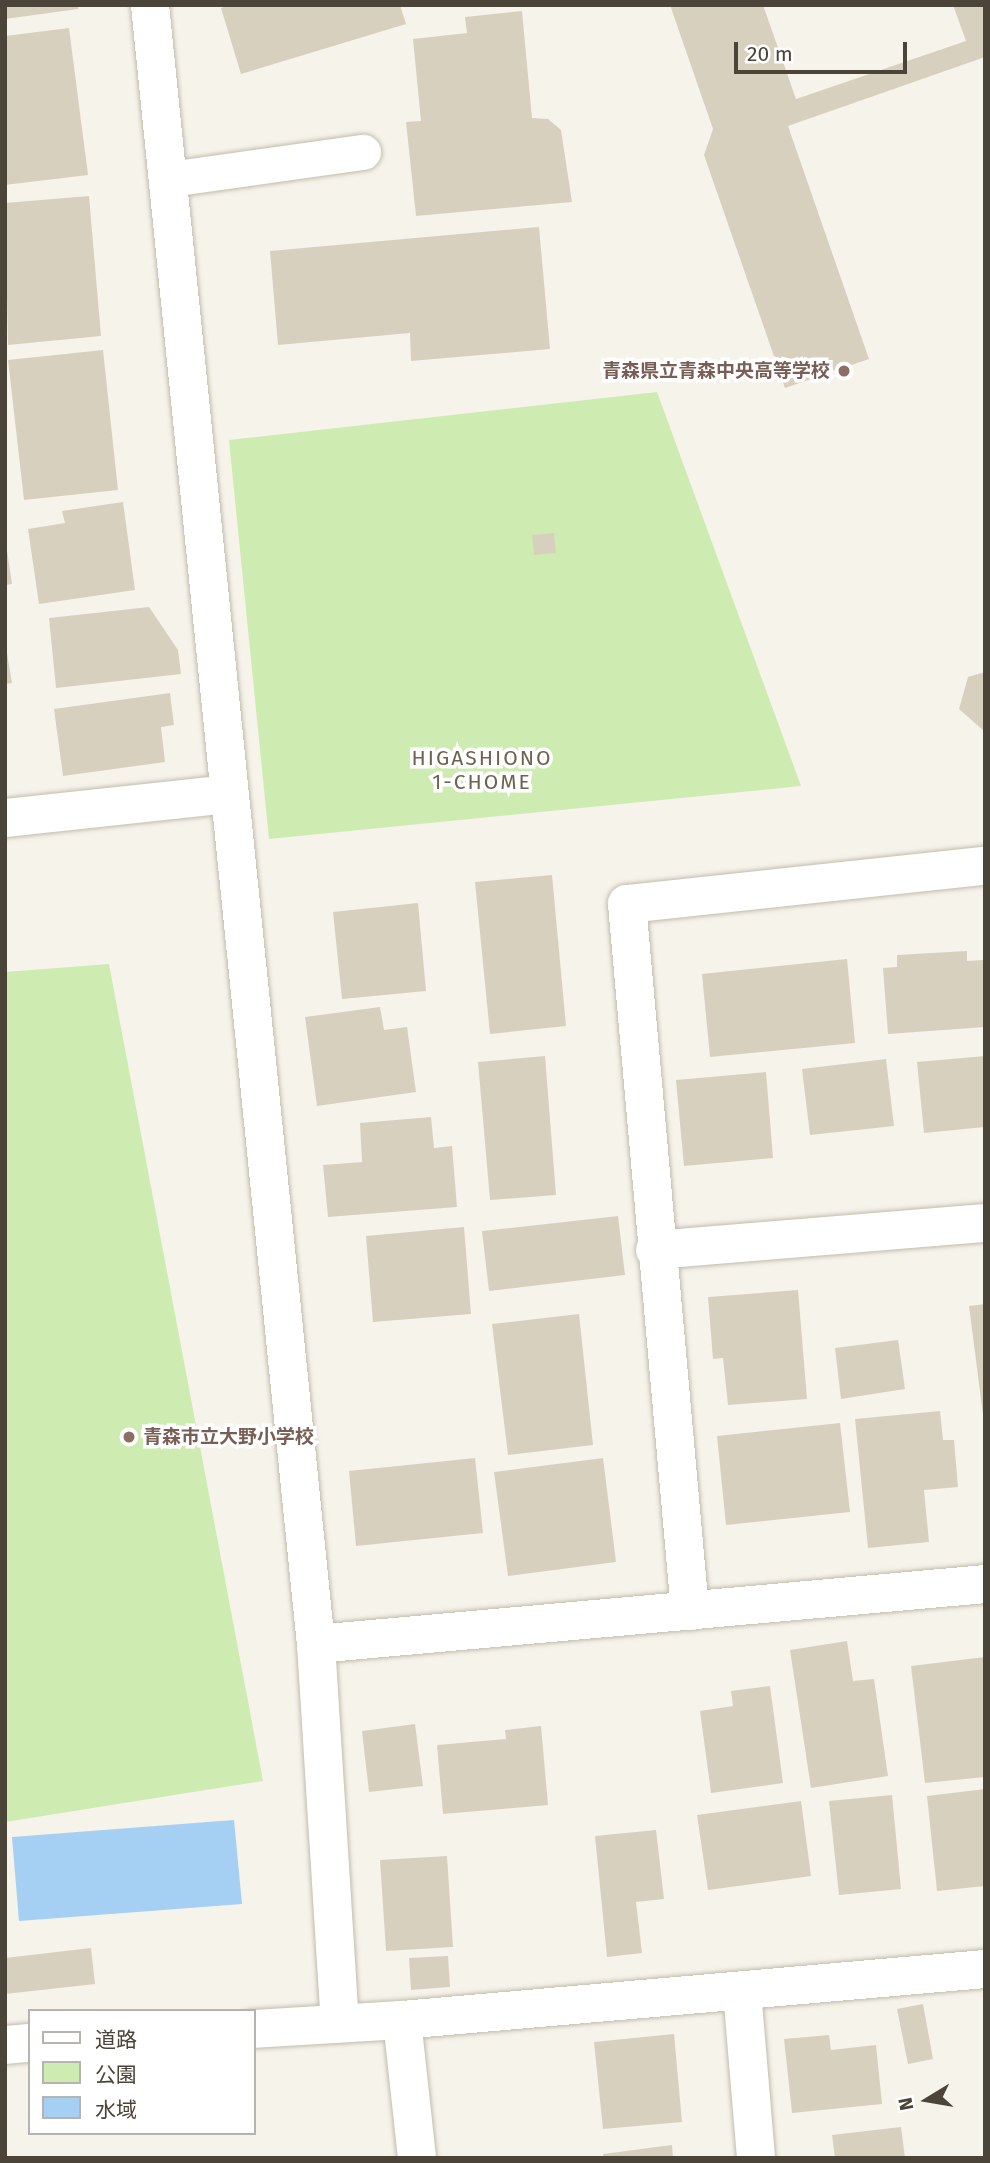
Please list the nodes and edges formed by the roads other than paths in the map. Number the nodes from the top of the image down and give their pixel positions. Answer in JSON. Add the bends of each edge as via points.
{"nodes":[{"id":1,"x":150,"y":5,"type":"edge"},
{"id":2,"x":363,"y":152,"type":"dead end"},
{"id":3,"x":170,"y":179,"type":"junction"},
{"id":4,"x":228,"y":794,"type":"junction"},
{"id":5,"x":5,"y":818,"type":"edge"},
{"id":6,"x":985,"y":866,"type":"edge"},
{"id":7,"x":985,"y":1223,"type":"edge"},
{"id":8,"x":655,"y":1250,"type":"junction"},
{"id":9,"x":985,"y":1584,"type":"edge"},
{"id":10,"x":690,"y":1611,"type":"junction"},
{"id":11,"x":316,"y":1644,"type":"junction"},
{"id":12,"x":985,"y":1969,"type":"edge"},
{"id":13,"x":742,"y":1991,"type":"junction"},
{"id":14,"x":402,"y":2020,"type":"junction"},
{"id":15,"x":340,"y":2023,"type":"junction"},
{"id":16,"x":256,"y":2029,"type":"edge"},
{"id":17,"x":28,"y":2043,"type":"edge"},
{"id":18,"x":5,"y":2045,"type":"edge"},
{"id":19,"x":417,"y":2158,"type":"edge"},
{"id":20,"x":756,"y":2158,"type":"edge"}],
"edges":[{"from":1,"to":3,"type":"street"},
{"from":2,"to":3,"type":"lane"},
{"from":3,"to":4,"type":"street"},
{"from":4,"to":5,"type":"street"},
{"from":4,"to":11,"type":"street"},
{"from":6,"to":8,"type":"street","via":[[627,904]]},
{"from":7,"to":8,"type":"street"},
{"from":8,"to":10,"type":"street"},
{"from":9,"to":10,"type":"street"},
{"from":10,"to":11,"type":"street"},
{"from":11,"to":15,"type":"street"},
{"from":12,"to":13,"type":"street"},
{"from":13,"to":14,"type":"street"},
{"from":13,"to":20,"type":"street"},
{"from":14,"to":15,"type":"street"},
{"from":14,"to":19,"type":"street"},
{"from":15,"to":16,"type":"street"},
{"from":17,"to":18,"type":"street"}]}
